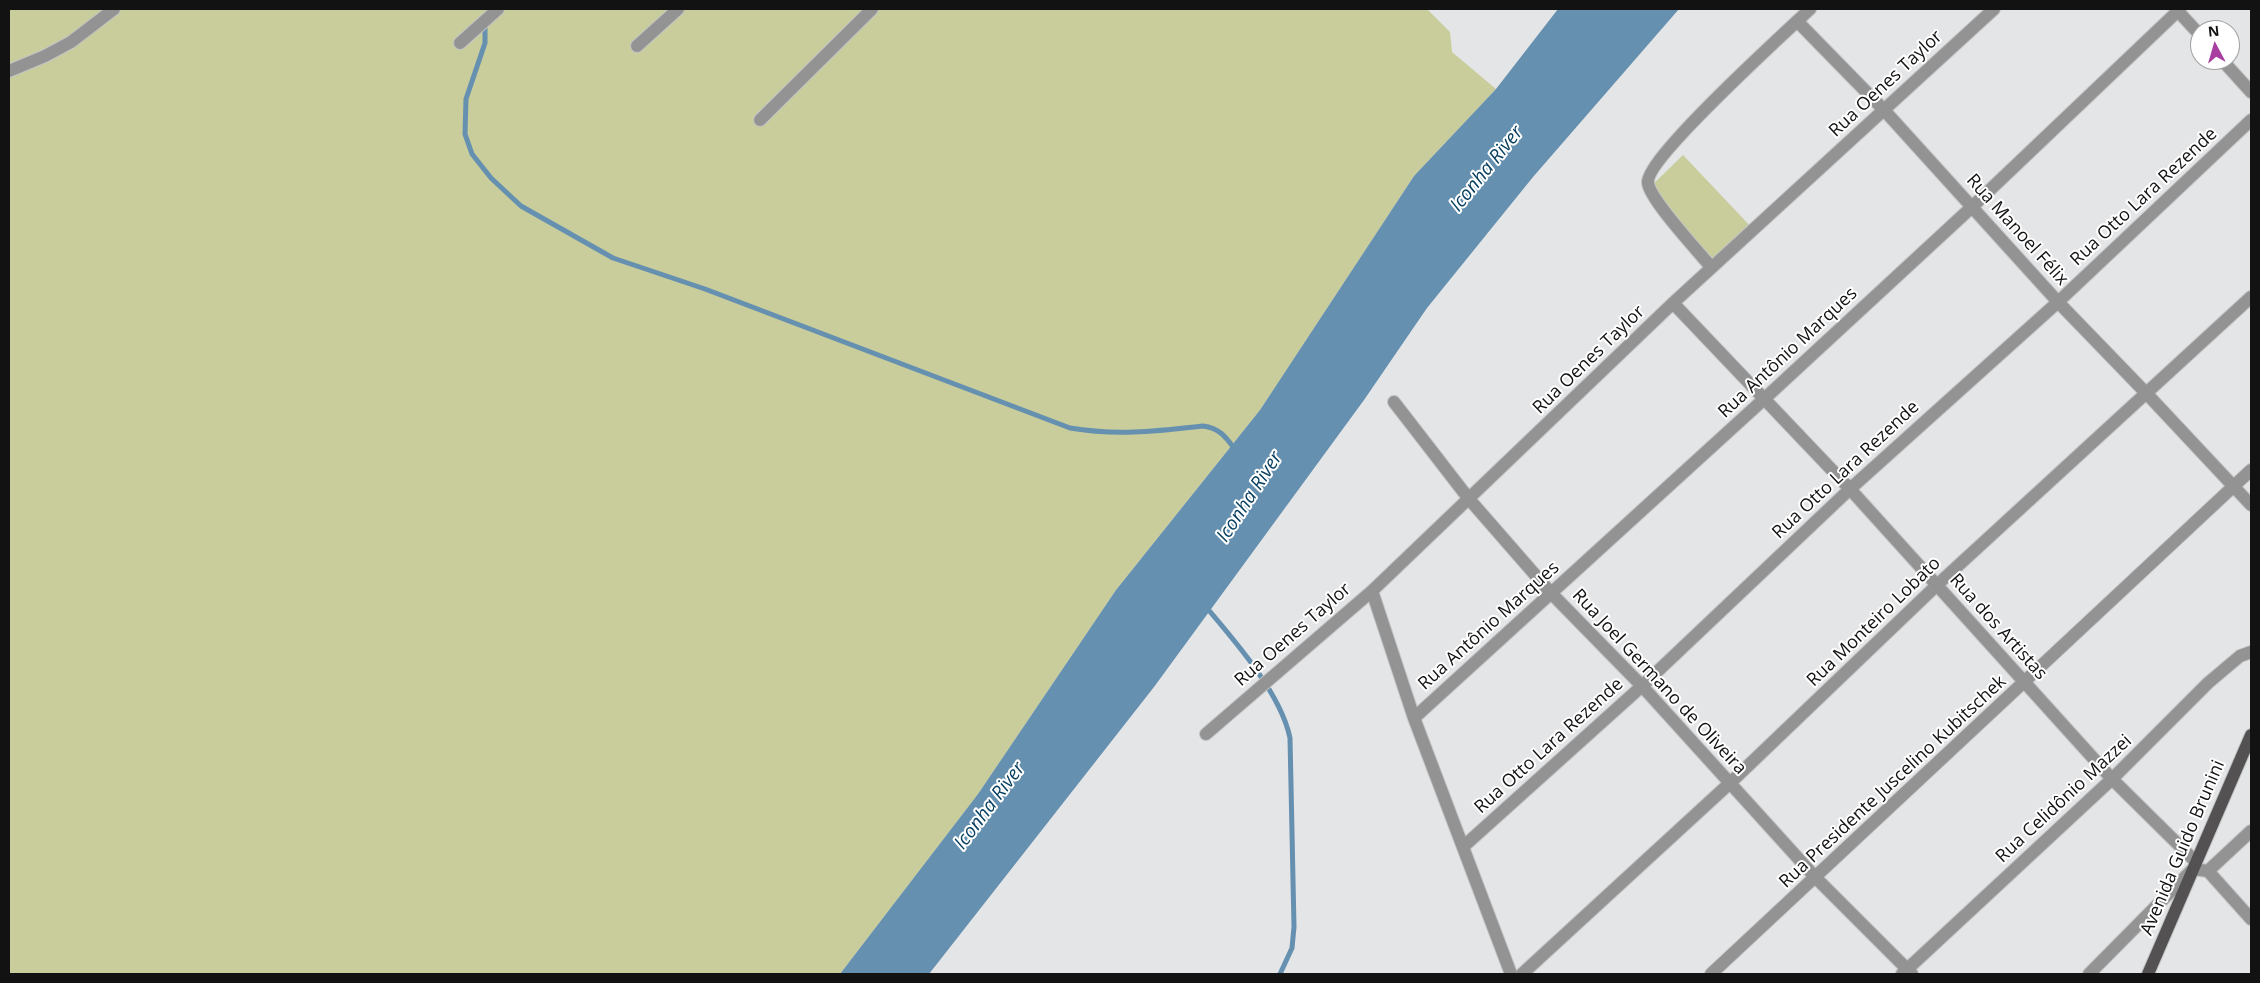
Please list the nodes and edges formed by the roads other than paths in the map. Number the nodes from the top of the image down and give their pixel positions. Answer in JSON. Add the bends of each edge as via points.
{"nodes":[{"id":1,"x":114,"y":9,"type":"edge"},
{"id":2,"x":498,"y":9,"type":"edge"},
{"id":3,"x":678,"y":9,"type":"edge"},
{"id":4,"x":872,"y":9,"type":"edge"},
{"id":5,"x":1810,"y":9,"type":"edge"},
{"id":6,"x":1994,"y":9,"type":"edge"},
{"id":7,"x":2178,"y":9,"type":"edge"},
{"id":8,"x":1797,"y":21,"type":"junction"},
{"id":9,"x":2190,"y":24,"type":"edge"},
{"id":10,"x":460,"y":43,"type":"dead end"},
{"id":11,"x":637,"y":46,"type":"dead end"},
{"id":12,"x":2231,"y":70,"type":"edge"},
{"id":13,"x":9,"y":71,"type":"edge"},
{"id":14,"x":2251,"y":92,"type":"edge"},
{"id":15,"x":1884,"y":110,"type":"junction"},
{"id":16,"x":760,"y":120,"type":"dead end"},
{"id":17,"x":2251,"y":120,"type":"edge"},
{"id":18,"x":1973,"y":206,"type":"junction"},
{"id":19,"x":1711,"y":267,"type":"junction"},
{"id":20,"x":2251,"y":297,"type":"edge"},
{"id":21,"x":2058,"y":302,"type":"junction"},
{"id":22,"x":1673,"y":303,"type":"junction"},
{"id":23,"x":2148,"y":394,"type":"junction"},
{"id":24,"x":1763,"y":400,"type":"junction"},
{"id":25,"x":1394,"y":402,"type":"dead end"},
{"id":26,"x":2251,"y":470,"type":"edge"},
{"id":27,"x":2234,"y":487,"type":"junction"},
{"id":28,"x":1850,"y":489,"type":"junction"},
{"id":29,"x":1469,"y":499,"type":"junction"},
{"id":30,"x":2251,"y":506,"type":"edge"},
{"id":31,"x":1937,"y":585,"type":"junction"},
{"id":32,"x":1372,"y":591,"type":"junction"},
{"id":33,"x":1551,"y":593,"type":"junction"},
{"id":34,"x":2251,"y":652,"type":"edge"},
{"id":35,"x":2025,"y":683,"type":"junction"},
{"id":36,"x":1642,"y":686,"type":"junction"},
{"id":37,"x":1414,"y":718,"type":"junction"},
{"id":38,"x":1206,"y":734,"type":"dead end"},
{"id":39,"x":2251,"y":735,"type":"edge"},
{"id":40,"x":2112,"y":779,"type":"junction"},
{"id":41,"x":1730,"y":783,"type":"junction"},
{"id":42,"x":2251,"y":831,"type":"edge"},
{"id":43,"x":1464,"y":846,"type":"junction"},
{"id":44,"x":2194,"y":866,"type":"junction"},
{"id":45,"x":2208,"y":871,"type":"junction"},
{"id":46,"x":1816,"y":878,"type":"junction"},
{"id":47,"x":2251,"y":919,"type":"edge"},
{"id":48,"x":1907,"y":973,"type":"edge"},
{"id":49,"x":1511,"y":974,"type":"edge"},
{"id":50,"x":1522,"y":974,"type":"edge"},
{"id":51,"x":1711,"y":974,"type":"edge"},
{"id":52,"x":2089,"y":974,"type":"edge"},
{"id":53,"x":2148,"y":974,"type":"edge"}],
"edges":[{"from":1,"to":13,"type":"street","via":[[71,42]]},
{"from":2,"to":10,"type":"street"},
{"from":3,"to":11,"type":"street"},
{"from":4,"to":16,"type":"street"},
{"from":5,"to":8,"type":"street"},
{"from":6,"to":15,"type":"street","name":"Rua Oenes Taylor"},
{"from":7,"to":9,"type":"street"},
{"from":7,"to":18,"type":"street","name":"Rua Antônio Marques"},
{"from":8,"to":15,"type":"street","name":"Rua Manoel Félix"},
{"from":8,"to":19,"type":"street","via":[[1686,129],[1650,171],[1647,180],[1652,196]]},
{"from":12,"to":14,"type":"street"},
{"from":15,"to":18,"type":"street","name":"Rua Manoel Félix"},
{"from":15,"to":19,"type":"street","name":"Rua Oenes Taylor"},
{"from":17,"to":21,"type":"street","name":"Rua Otto Lara Rezende"},
{"from":18,"to":21,"type":"street","name":"Rua Manoel Félix"},
{"from":18,"to":24,"type":"street","name":"Rua Antônio Marques"},
{"from":19,"to":22,"type":"street","name":"Rua Oenes Taylor"},
{"from":20,"to":23,"type":"street","name":"Rua Monteiro Lobato"},
{"from":21,"to":23,"type":"street","name":"Rua Manoel Félix"},
{"from":21,"to":28,"type":"street","name":"Rua Otto Lara Rezende"},
{"from":22,"to":24,"type":"street","name":"Rua dos Artistas"},
{"from":22,"to":29,"type":"street","name":"Rua Oenes Taylor"},
{"from":23,"to":27,"type":"street","name":"Rua Manoel Félix"},
{"from":23,"to":31,"type":"street","name":"Rua Monteiro Lobato"},
{"from":24,"to":28,"type":"street","name":"Rua dos Artistas"},
{"from":24,"to":33,"type":"street","name":"Rua Antônio Marques"},
{"from":25,"to":29,"type":"street","name":"Rua Joel Germano de Oliveira"},
{"from":26,"to":27,"type":"street","name":"Rua Presidente Juscelino Kubitschek"},
{"from":27,"to":30,"type":"street","name":"Rua Manoel Félix"},
{"from":27,"to":35,"type":"street","name":"Rua Presidente Juscelino Kubitschek"},
{"from":28,"to":31,"type":"street","name":"Rua dos Artistas"},
{"from":28,"to":36,"type":"street","name":"Rua Otto Lara Rezende"},
{"from":29,"to":32,"type":"street","name":"Rua Oenes Taylor"},
{"from":29,"to":33,"type":"street","name":"Rua Joel Germano de Oliveira"},
{"from":31,"to":35,"type":"street","name":"Rua dos Artistas"},
{"from":31,"to":41,"type":"street","name":"Rua Monteiro Lobato"},
{"from":32,"to":37,"type":"street"},
{"from":32,"to":38,"type":"street","name":"Rua Oenes Taylor"},
{"from":33,"to":36,"type":"street","name":"Rua Joel Germano de Oliveira"},
{"from":33,"to":37,"type":"street","name":"Rua Antônio Marques"},
{"from":34,"to":40,"type":"street","name":"Rua Celidônio Mazzei","via":[[2240,656],[2208,683]]},
{"from":35,"to":40,"type":"street","name":"Rua dos Artistas"},
{"from":35,"to":46,"type":"street","name":"Rua Presidente Juscelino Kubitschek"},
{"from":36,"to":41,"type":"street","name":"Rua Joel Germano de Oliveira"},
{"from":36,"to":43,"type":"street","name":"Rua Otto Lara Rezende"},
{"from":37,"to":43,"type":"street"},
{"from":39,"to":44,"type":"main road","name":"Avenida Guido Brunini"},
{"from":40,"to":44,"type":"street","name":"Rua dos Artistas"},
{"from":40,"to":48,"type":"street","name":"Rua Celidônio Mazzei"},
{"from":41,"to":46,"type":"street","name":"Rua Joel Germano de Oliveira"},
{"from":41,"to":50,"type":"street","name":"Rua Monteiro Lobato"},
{"from":42,"to":45,"type":"street"},
{"from":43,"to":49,"type":"street"},
{"from":44,"to":45,"type":"street"},
{"from":44,"to":52,"type":"street"},
{"from":44,"to":53,"type":"main road","name":"Avenida Guido Brunini"},
{"from":45,"to":47,"type":"street"},
{"from":46,"to":48,"type":"street","name":"Rua Joel Germano de Oliveira"},
{"from":46,"to":51,"type":"street","name":"Rua Presidente Juscelino Kubitschek"}]}
